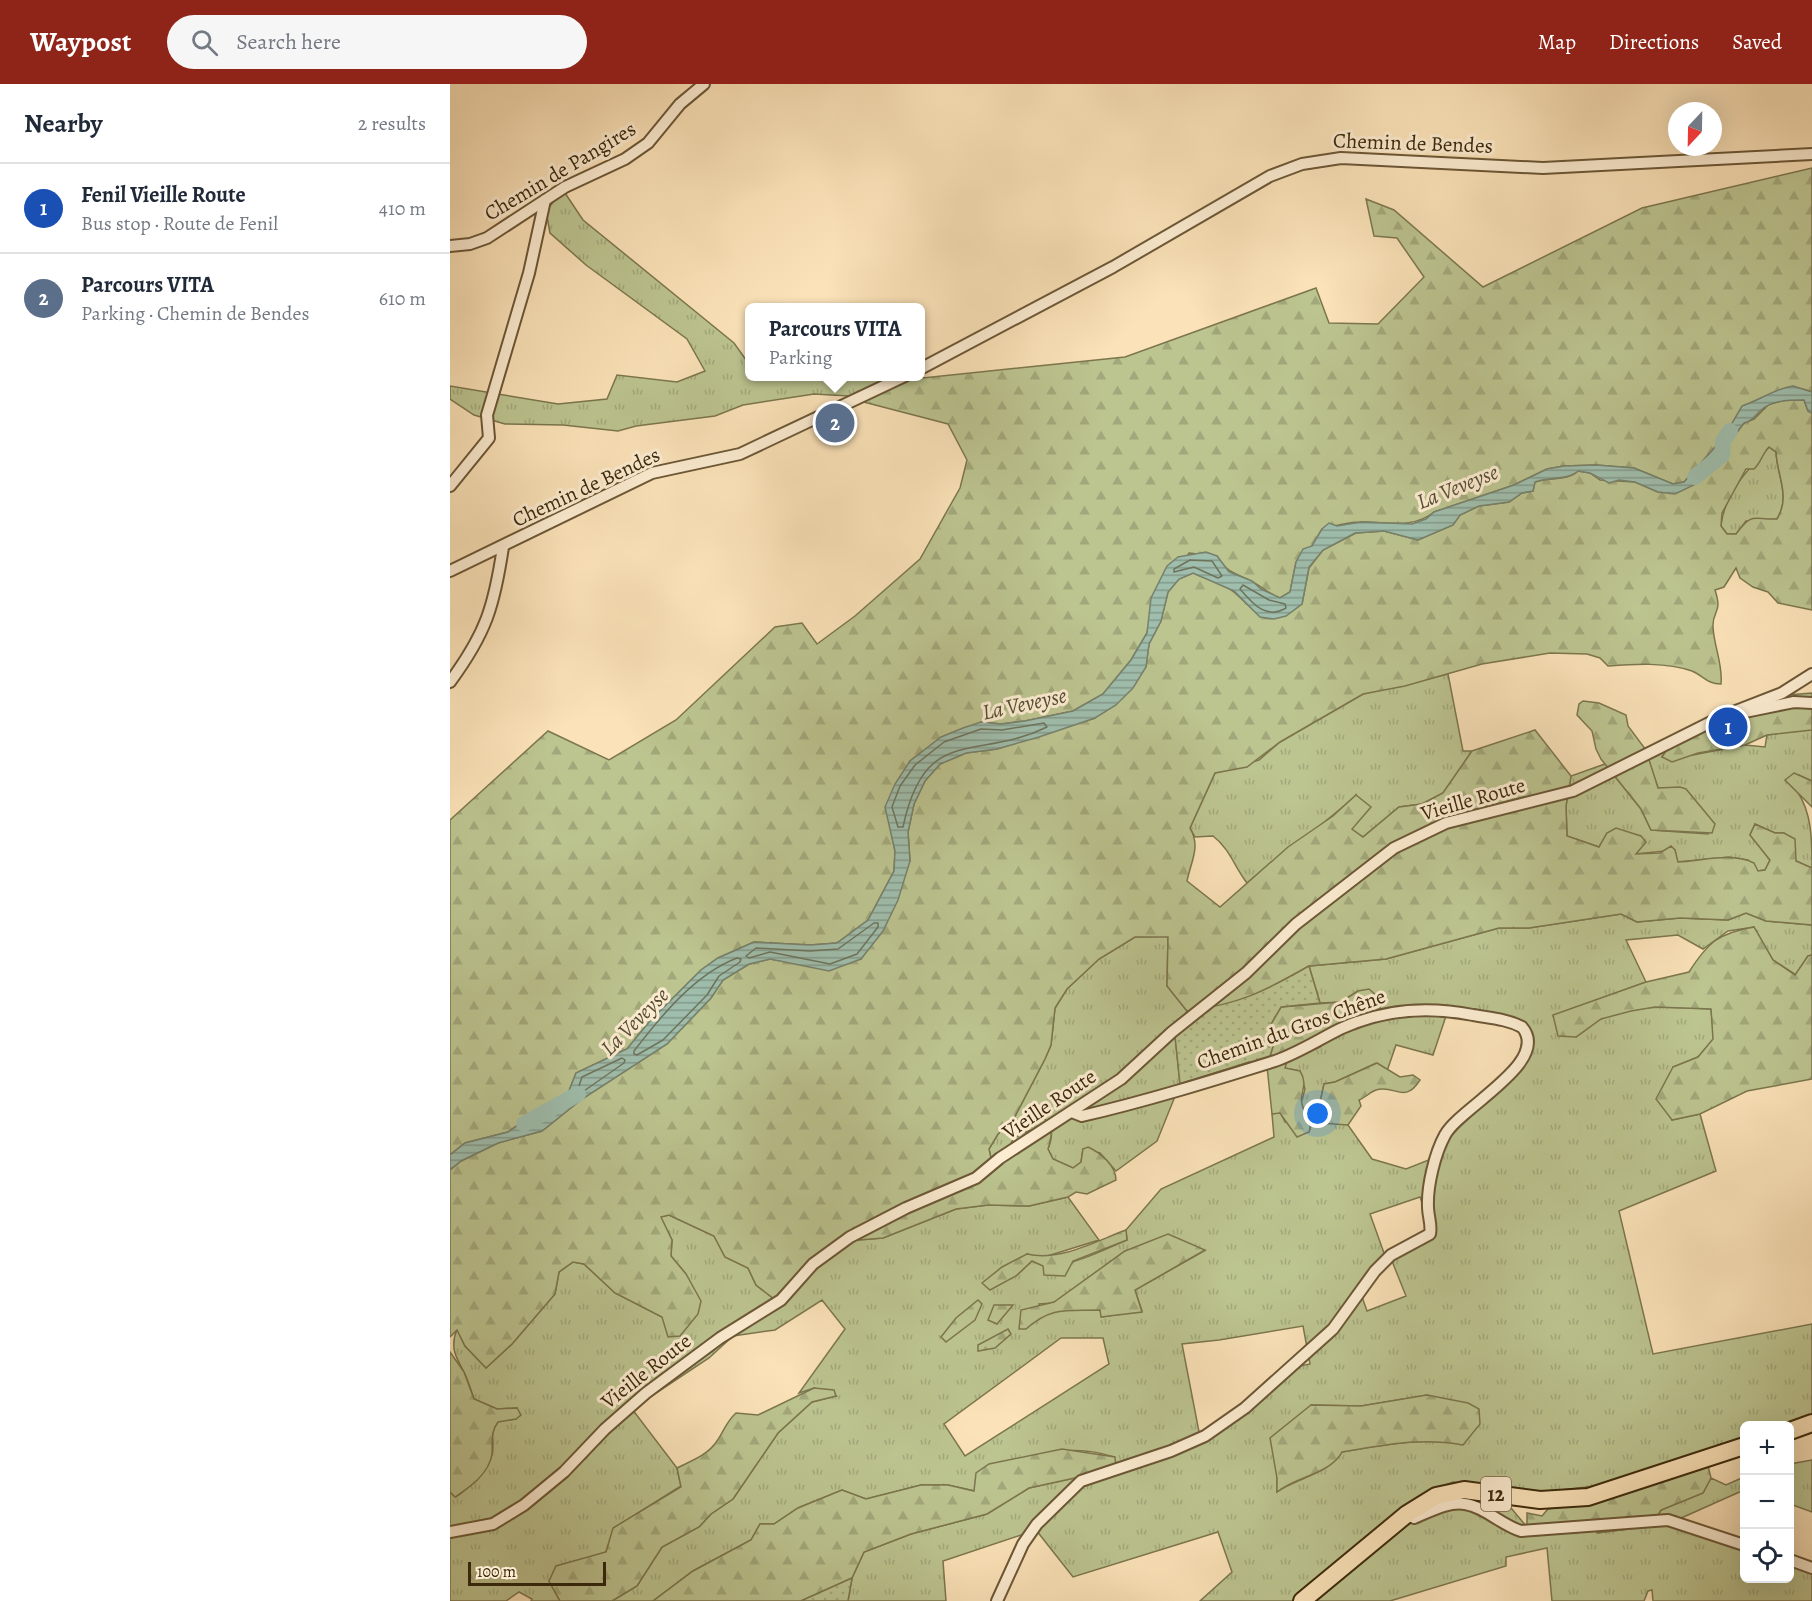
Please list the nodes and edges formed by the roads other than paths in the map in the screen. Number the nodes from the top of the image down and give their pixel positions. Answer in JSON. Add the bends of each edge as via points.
{"nodes":[{"id":1,"x":704,"y":84,"type":"edge"},
{"id":2,"x":1812,"y":154,"type":"edge"},
{"id":3,"x":545,"y":200,"type":"junction"},
{"id":4,"x":450,"y":246,"type":"edge"},
{"id":5,"x":925,"y":367,"type":"edge"},
{"id":6,"x":894,"y":381,"type":"edge"},
{"id":7,"x":450,"y":486,"type":"edge"},
{"id":8,"x":502,"y":547,"type":"junction"},
{"id":9,"x":451,"y":569,"type":"edge"},
{"id":10,"x":1812,"y":674,"type":"edge"},
{"id":11,"x":450,"y":682,"type":"edge"},
{"id":12,"x":1812,"y":703,"type":"edge"},
{"id":13,"x":1724,"y":716,"type":"junction"},
{"id":14,"x":1072,"y":1112,"type":"junction"},
{"id":15,"x":1812,"y":1423,"type":"edge"},
{"id":16,"x":1794,"y":1430,"type":"edge"},
{"id":17,"x":1740,"y":1447,"type":"edge"},
{"id":18,"x":1407,"y":1514,"type":"junction"},
{"id":19,"x":450,"y":1532,"type":"edge"},
{"id":20,"x":1740,"y":1544,"type":"edge"},
{"id":21,"x":1794,"y":1561,"type":"edge"},
{"id":22,"x":1812,"y":1568,"type":"edge"},
{"id":23,"x":997,"y":1601,"type":"edge"},
{"id":24,"x":1302,"y":1601,"type":"edge"}],
"edges":[{"from":1,"to":3,"type":"street","name":"Chemin de Pangires","via":[[680,104],[648,143]]},
{"from":2,"to":5,"type":"street","name":"Chemin de Bendes","via":[[1543,168],[1341,158],[1302,164],[1269,176],[1113,267]]},
{"from":3,"to":4,"type":"street","name":"Chemin de Pangires","via":[[487,238]]},
{"from":3,"to":7,"type":"street","via":[[529,273],[488,415],[489,438]]},
{"from":6,"to":8,"type":"street","name":"Chemin de Bendes","via":[[740,454],[652,473]]},
{"from":8,"to":9,"type":"street","name":"Chemin de Bendes"},
{"from":8,"to":11,"type":"street","via":[[489,618]]},
{"from":10,"to":13,"type":"street","via":[[1782,693]]},
{"from":12,"to":13,"type":"street","via":[[1794,702]]},
{"from":13,"to":14,"type":"street","name":"Vieille Route","via":[[1573,791],[1446,823],[1394,848],[1296,924],[1246,973],[1172,1032],[1126,1076]]},
{"from":14,"to":19,"type":"street","name":"Vieille Route","via":[[976,1178],[850,1237],[813,1264],[781,1300],[720,1338],[646,1393],[600,1433],[564,1472],[519,1509],[493,1524]]},
{"from":14,"to":23,"type":"street","name":"Chemin du Gros Chêne","via":[[1082,1116],[1155,1099],[1276,1060],[1341,1028],[1399,1011],[1436,1010],[1506,1021],[1522,1027],[1529,1041],[1514,1070],[1460,1117],[1444,1137],[1428,1195],[1431,1234],[1391,1255],[1333,1329],[1245,1408],[1205,1436],[1081,1481],[1037,1524],[1023,1544]]},
{"from":15,"to":16,"type":"main road"},
{"from":17,"to":18,"type":"main road","number":"12","via":[[1588,1497],[1540,1500],[1464,1490],[1436,1496]]},
{"from":18,"to":20,"type":"street","via":[[1414,1518],[1448,1505],[1465,1504],[1521,1531],[1668,1520]]},
{"from":18,"to":24,"type":"main road","number":"12"},
{"from":21,"to":22,"type":"street"}]}
